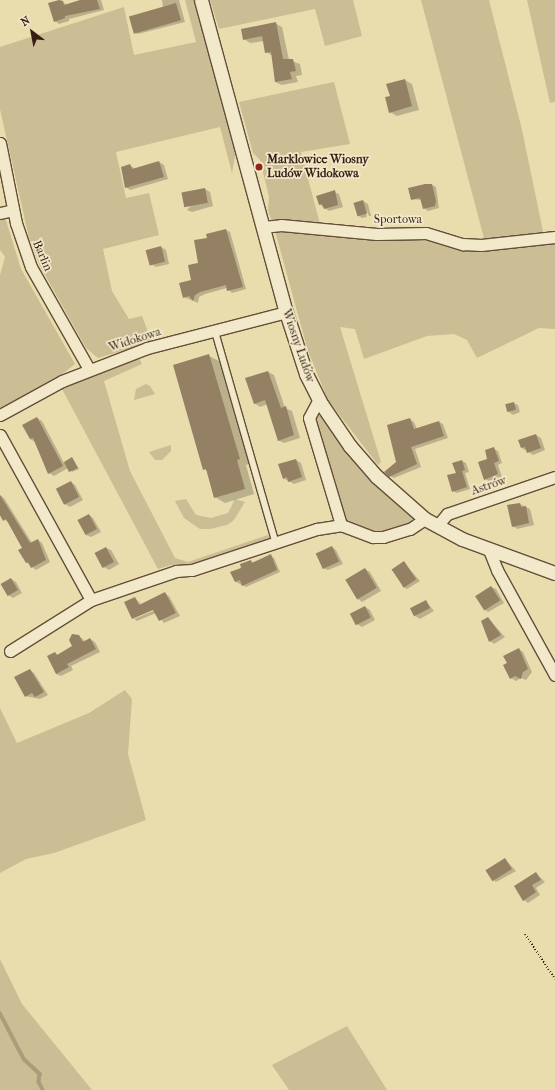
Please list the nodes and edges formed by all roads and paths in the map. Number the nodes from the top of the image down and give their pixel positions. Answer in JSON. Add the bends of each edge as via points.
{"nodes":[{"id":1,"x":201,"y":0,"type":"edge"},
{"id":2,"x":0,"y":143,"type":"edge"},
{"id":3,"x":13,"y":210,"type":"junction"},
{"id":4,"x":0,"y":213,"type":"edge"},
{"id":5,"x":263,"y":227,"type":"junction"},
{"id":6,"x":555,"y":237,"type":"edge"},
{"id":7,"x":286,"y":312,"type":"junction"},
{"id":8,"x":215,"y":330,"type":"junction"},
{"id":9,"x":90,"y":369,"type":"junction"},
{"id":10,"x":319,"y":399,"type":"junction"},
{"id":11,"x":0,"y":416,"type":"edge"},
{"id":12,"x":0,"y":435,"type":"edge"},
{"id":13,"x":555,"y":477,"type":"edge"},
{"id":14,"x":425,"y":519,"type":"junction"},
{"id":15,"x":341,"y":526,"type":"junction"},
{"id":16,"x":437,"y":526,"type":"junction"},
{"id":17,"x":276,"y":543,"type":"junction"},
{"id":18,"x":489,"y":550,"type":"junction"},
{"id":19,"x":555,"y":573,"type":"edge"},
{"id":20,"x":91,"y":600,"type":"junction"},
{"id":21,"x":10,"y":651,"type":"dead end"},
{"id":22,"x":555,"y":675,"type":"edge"},
{"id":23,"x":525,"y":934,"type":"dead end"},
{"id":24,"x":555,"y":979,"type":"edge"}],
"edges":[{"from":1,"to":5,"type":"street","name":"Wiosny Ludów"},
{"from":2,"to":3,"type":"street","name":"Barlin"},
{"from":3,"to":4,"type":"street"},
{"from":3,"to":9,"type":"street","name":"Barlin","via":[[31,266]]},
{"from":5,"to":6,"type":"street","name":"Sportowa","via":[[281,225],[376,234],[426,233],[462,244],[481,245]]},
{"from":5,"to":7,"type":"street","name":"Wiosny Ludów"},
{"from":7,"to":8,"type":"street","name":"Widokowa"},
{"from":7,"to":10,"type":"street","name":"Wiosny Ludów","via":[[304,366]]},
{"from":8,"to":9,"type":"street","name":"Widokowa","via":[[146,348]]},
{"from":8,"to":17,"type":"lane"},
{"from":9,"to":11,"type":"street","name":"Widokowa","via":[[62,381]]},
{"from":10,"to":14,"type":"street","name":"Wiosny Ludów","via":[[340,433],[376,476]]},
{"from":10,"to":15,"type":"street","via":[[309,418]]},
{"from":12,"to":20,"type":"street"},
{"from":13,"to":16,"type":"street","name":"Astrów","via":[[447,514]]},
{"from":14,"to":15,"type":"street","via":[[410,529],[383,537]]},
{"from":14,"to":16,"type":"street","name":"Wiosny Ludów"},
{"from":15,"to":17,"type":"street","via":[[317,529]]},
{"from":16,"to":18,"type":"street","name":"Wiosny Ludów"},
{"from":17,"to":20,"type":"street","via":[[192,570],[176,571]]},
{"from":18,"to":19,"type":"street","name":"Wiosny Ludów"},
{"from":18,"to":22,"type":"street","via":[[497,570]]},
{"from":20,"to":21,"type":"street"},
{"from":23,"to":24,"type":"path"}]}
